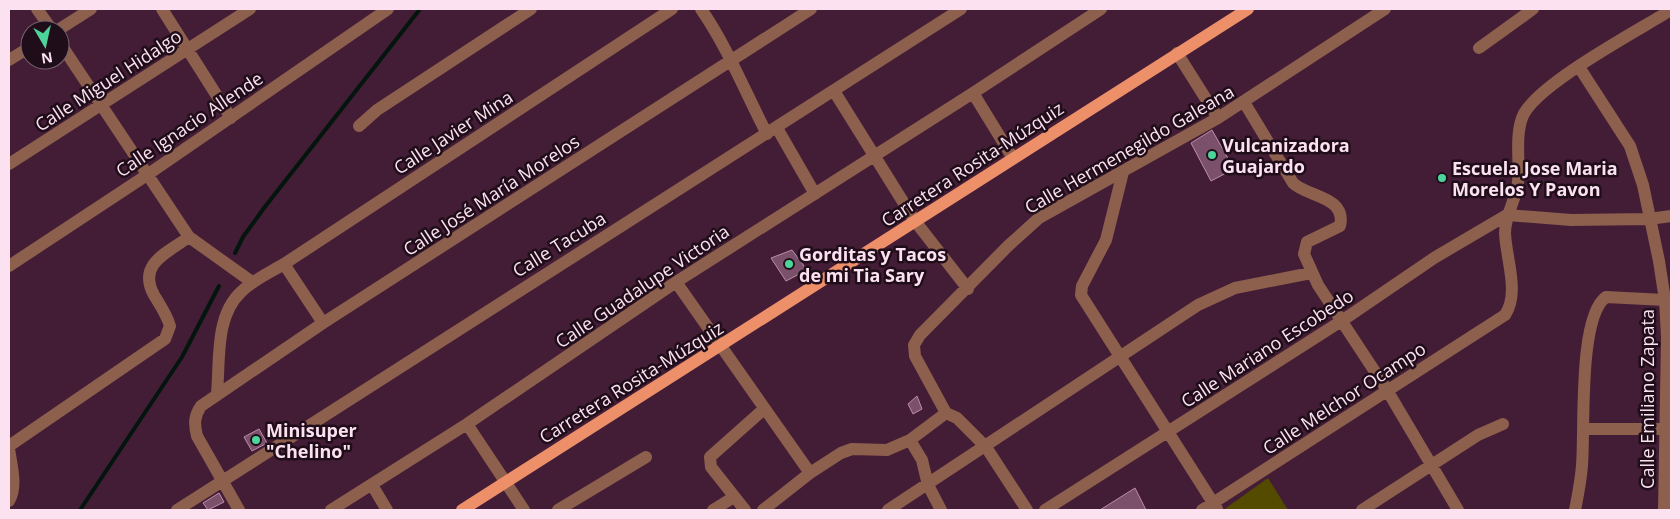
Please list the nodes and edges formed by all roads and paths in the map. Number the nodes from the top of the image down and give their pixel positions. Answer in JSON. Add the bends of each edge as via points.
{"nodes":[{"id":1,"x":37,"y":9,"type":"edge"},
{"id":2,"x":91,"y":9,"type":"edge"},
{"id":3,"x":162,"y":9,"type":"edge"},
{"id":4,"x":250,"y":9,"type":"edge"},
{"id":5,"x":388,"y":9,"type":"edge"},
{"id":6,"x":530,"y":9,"type":"edge"},
{"id":7,"x":672,"y":9,"type":"edge"},
{"id":8,"x":701,"y":9,"type":"edge"},
{"id":9,"x":811,"y":9,"type":"edge"},
{"id":10,"x":960,"y":9,"type":"edge"},
{"id":11,"x":1100,"y":9,"type":"edge"},
{"id":12,"x":1248,"y":9,"type":"edge"},
{"id":13,"x":1533,"y":9,"type":"edge"},
{"id":14,"x":1382,"y":10,"type":"edge"},
{"id":15,"x":1671,"y":10,"type":"edge"},
{"id":16,"x":1516,"y":13,"type":"edge"},
{"id":17,"x":45,"y":20,"type":"edge"},
{"id":18,"x":70,"y":22,"type":"edge"},
{"id":19,"x":1479,"y":48,"type":"dead end"},
{"id":20,"x":188,"y":50,"type":"junction"},
{"id":21,"x":20,"y":53,"type":"edge"},
{"id":22,"x":1177,"y":53,"type":"junction"},
{"id":23,"x":70,"y":58,"type":"edge"},
{"id":24,"x":9,"y":60,"type":"edge"},
{"id":25,"x":732,"y":62,"type":"junction"},
{"id":26,"x":1579,"y":67,"type":"junction"},
{"id":27,"x":834,"y":91,"type":"junction"},
{"id":28,"x":973,"y":93,"type":"junction"},
{"id":29,"x":1244,"y":102,"type":"junction"},
{"id":30,"x":100,"y":105,"type":"junction"},
{"id":31,"x":231,"y":118,"type":"junction"},
{"id":32,"x":1218,"y":118,"type":"junction"},
{"id":33,"x":358,"y":126,"type":"dead end"},
{"id":34,"x":772,"y":131,"type":"junction"},
{"id":35,"x":875,"y":155,"type":"junction"},
{"id":36,"x":1013,"y":158,"type":"junction"},
{"id":37,"x":9,"y":164,"type":"edge"},
{"id":38,"x":1123,"y":172,"type":"junction"},
{"id":39,"x":147,"y":175,"type":"junction"},
{"id":40,"x":815,"y":194,"type":"junction"},
{"id":41,"x":1507,"y":215,"type":"junction"},
{"id":42,"x":1671,"y":216,"type":"edge"},
{"id":43,"x":1649,"y":219,"type":"junction"},
{"id":44,"x":915,"y":221,"type":"junction"},
{"id":45,"x":189,"y":237,"type":"junction"},
{"id":46,"x":284,"y":264,"type":"junction"},
{"id":47,"x":9,"y":266,"type":"edge"},
{"id":48,"x":1312,"y":273,"type":"junction"},
{"id":49,"x":252,"y":282,"type":"junction"},
{"id":50,"x":676,"y":282,"type":"junction"},
{"id":51,"x":968,"y":289,"type":"junction"},
{"id":52,"x":1665,"y":300,"type":"junction"},
{"id":53,"x":1343,"y":320,"type":"junction"},
{"id":54,"x":323,"y":324,"type":"junction"},
{"id":55,"x":720,"y":346,"type":"junction"},
{"id":56,"x":1120,"y":356,"type":"junction"},
{"id":57,"x":1387,"y":390,"type":"junction"},
{"id":58,"x":217,"y":393,"type":"junction"},
{"id":59,"x":764,"y":409,"type":"junction"},
{"id":60,"x":946,"y":413,"type":"junction"},
{"id":61,"x":467,"y":424,"type":"junction"},
{"id":62,"x":1502,"y":424,"type":"dead end"},
{"id":63,"x":1667,"y":429,"type":"junction"},
{"id":64,"x":1583,"y":430,"type":"junction"},
{"id":65,"x":1168,"y":432,"type":"junction"},
{"id":66,"x":910,"y":440,"type":"junction"},
{"id":67,"x":9,"y":447,"type":"edge"},
{"id":68,"x":986,"y":447,"type":"junction"},
{"id":69,"x":646,"y":457,"type":"dead end"},
{"id":70,"x":1431,"y":465,"type":"junction"},
{"id":71,"x":810,"y":472,"type":"junction"},
{"id":72,"x":222,"y":481,"type":"junction"},
{"id":73,"x":506,"y":482,"type":"junction"},
{"id":74,"x":928,"y":484,"type":"junction"},
{"id":75,"x":372,"y":485,"type":"junction"},
{"id":76,"x":11,"y":497,"type":"edge"},
{"id":77,"x":734,"y":497,"type":"junction"},
{"id":78,"x":1666,"y":506,"type":"edge"},
{"id":79,"x":1215,"y":507,"type":"edge"},
{"id":80,"x":177,"y":510,"type":"edge"},
{"id":81,"x":239,"y":510,"type":"edge"},
{"id":82,"x":331,"y":510,"type":"edge"},
{"id":83,"x":387,"y":510,"type":"edge"},
{"id":84,"x":462,"y":510,"type":"edge"},
{"id":85,"x":524,"y":510,"type":"edge"},
{"id":86,"x":558,"y":510,"type":"edge"},
{"id":87,"x":714,"y":510,"type":"edge"},
{"id":88,"x":745,"y":510,"type":"edge"},
{"id":89,"x":762,"y":510,"type":"edge"},
{"id":90,"x":888,"y":510,"type":"edge"},
{"id":91,"x":941,"y":510,"type":"edge"},
{"id":92,"x":1027,"y":510,"type":"edge"},
{"id":93,"x":1044,"y":510,"type":"edge"},
{"id":94,"x":1202,"y":510,"type":"edge"},
{"id":95,"x":1362,"y":510,"type":"edge"},
{"id":96,"x":1458,"y":510,"type":"edge"},
{"id":97,"x":1574,"y":510,"type":"edge"}],
"edges":[{"from":1,"to":17,"type":"street"},
{"from":2,"to":18,"type":"street"},
{"from":3,"to":20,"type":"street"},
{"from":4,"to":20,"type":"street","name":"Calle Miguel Hidalgo"},
{"from":5,"to":31,"type":"street","name":"Calle Ignacio Allende"},
{"from":6,"to":33,"type":"street","via":[[377,110]]},
{"from":7,"to":46,"type":"street","name":"Calle Javier Mina"},
{"from":8,"to":25,"type":"street"},
{"from":9,"to":25,"type":"street","name":"Calle José María Morelos"},
{"from":10,"to":27,"type":"street","name":"Calle Tacuba"},
{"from":11,"to":28,"type":"street","name":"Calle Guadalupe Victoria"},
{"from":12,"to":22,"type":"main road","name":"Carretera Rosita-Múzquiz"},
{"from":13,"to":16,"type":"street"},
{"from":14,"to":29,"type":"street","name":"Calle Hermenegildo Galeana"},
{"from":15,"to":26,"type":"street"},
{"from":16,"to":19,"type":"street"},
{"from":20,"to":30,"type":"street","name":"Calle Miguel Hidalgo"},
{"from":20,"to":31,"type":"street"},
{"from":21,"to":24,"type":"street"},
{"from":22,"to":32,"type":"street"},
{"from":22,"to":36,"type":"main road","name":"Carretera Rosita-Múzquiz"},
{"from":23,"to":30,"type":"street"},
{"from":25,"to":34,"type":"street","via":[[741,84]]},
{"from":25,"to":54,"type":"street","name":"Calle José María Morelos"},
{"from":26,"to":41,"type":"street","via":[[1541,93],[1526,108],[1519,133],[1518,184]]},
{"from":26,"to":43,"type":"street","name":"Calle Emiliano Zapata","via":[[1630,146],[1643,185]]},
{"from":27,"to":34,"type":"street","name":"Calle Tacuba"},
{"from":27,"to":35,"type":"street"},
{"from":28,"to":35,"type":"street","name":"Calle Guadalupe Victoria"},
{"from":28,"to":36,"type":"street"},
{"from":29,"to":32,"type":"street","name":"Calle Hermenegildo Galeana"},
{"from":29,"to":48,"type":"street","via":[[1293,183],[1298,188],[1324,196],[1339,215],[1340,226],[1307,242],[1304,254]]},
{"from":30,"to":37,"type":"street","name":"Calle Miguel Hidalgo"},
{"from":30,"to":39,"type":"street"},
{"from":31,"to":39,"type":"street","name":"Calle Ignacio Allende"},
{"from":32,"to":38,"type":"street","name":"Calle Hermenegildo Galeana"},
{"from":34,"to":40,"type":"street"},
{"from":34,"to":72,"type":"street","name":"Calle Tacuba"},
{"from":35,"to":40,"type":"street","name":"Calle Guadalupe Victoria"},
{"from":35,"to":44,"type":"street"},
{"from":36,"to":44,"type":"main road","name":"Carretera Rosita-Múzquiz"},
{"from":38,"to":51,"type":"street","name":"Calle Hermenegildo Galeana","via":[[1039,218]]},
{"from":38,"to":56,"type":"street","via":[[1106,240],[1081,290],[1084,301]]},
{"from":39,"to":45,"type":"street"},
{"from":39,"to":47,"type":"street","name":"Calle Ignacio Allende"},
{"from":40,"to":50,"type":"street","name":"Calle Guadalupe Victoria"},
{"from":41,"to":43,"type":"street","via":[[1571,220]]},
{"from":41,"to":53,"type":"street","name":"Calle Mariano Escobedo","via":[[1434,258]]},
{"from":41,"to":57,"type":"street","name":"Calle Melchor Ocampo","via":[[1505,232],[1511,295],[1505,315]]},
{"from":42,"to":43,"type":"street"},
{"from":43,"to":52,"type":"street","name":"Calle Emiliano Zapata"},
{"from":44,"to":51,"type":"street"},
{"from":44,"to":55,"type":"main road","name":"Carretera Rosita-Múzquiz"},
{"from":45,"to":49,"type":"street"},
{"from":45,"to":67,"type":"street","via":[[154,264],[147,277],[170,326],[165,339]]},
{"from":46,"to":49,"type":"street","name":"Calle Javier Mina"},
{"from":46,"to":54,"type":"street"},
{"from":48,"to":53,"type":"street"},
{"from":48,"to":56,"type":"street","via":[[1252,283],[1218,295]]},
{"from":49,"to":58,"type":"street","name":"Calle Javier Mina","via":[[231,304],[224,322]]},
{"from":50,"to":55,"type":"street"},
{"from":50,"to":61,"type":"street","name":"Calle Guadalupe Victoria"},
{"from":51,"to":60,"type":"street","name":"Calle Hermenegildo Galeana","via":[[920,335],[914,345],[916,356]]},
{"from":52,"to":63,"type":"street","name":"Calle Emiliano Zapata"},
{"from":52,"to":64,"type":"street","via":[[1615,296],[1601,300],[1588,336]]},
{"from":53,"to":57,"type":"street"},
{"from":53,"to":65,"type":"street","name":"Calle Mariano Escobedo"},
{"from":54,"to":58,"type":"street","name":"Calle José María Morelos"},
{"from":55,"to":59,"type":"street"},
{"from":55,"to":73,"type":"main road","name":"Carretera Rosita-Múzquiz"},
{"from":56,"to":65,"type":"street"},
{"from":56,"to":68,"type":"street"},
{"from":57,"to":70,"type":"street"},
{"from":57,"to":79,"type":"street","name":"Calle Melchor Ocampo"},
{"from":58,"to":72,"type":"street","name":"Calle José María Morelos","via":[[200,406],[194,425]]},
{"from":59,"to":71,"type":"street"},
{"from":59,"to":77,"type":"street","via":[[710,457],[711,467]]},
{"from":60,"to":66,"type":"street"},
{"from":60,"to":68,"type":"street","via":[[957,418]]},
{"from":61,"to":73,"type":"street"},
{"from":61,"to":75,"type":"street","name":"Calle Guadalupe Victoria"},
{"from":62,"to":70,"type":"street","via":[[1486,430]]},
{"from":63,"to":64,"type":"street"},
{"from":63,"to":78,"type":"street","name":"Calle Emiliano Zapata"},
{"from":64,"to":97,"type":"street","via":[[1582,465]]},
{"from":65,"to":79,"type":"street"},
{"from":65,"to":93,"type":"street","name":"Calle Mariano Escobedo"},
{"from":66,"to":71,"type":"street","via":[[887,450],[846,450]]},
{"from":66,"to":74,"type":"street","via":[[922,460]]},
{"from":67,"to":76,"type":"street"},
{"from":68,"to":74,"type":"street"},
{"from":68,"to":92,"type":"street"},
{"from":69,"to":86,"type":"street"},
{"from":70,"to":95,"type":"street"},
{"from":70,"to":96,"type":"street"},
{"from":71,"to":89,"type":"street"},
{"from":72,"to":80,"type":"street","name":"Calle Tacuba"},
{"from":72,"to":81,"type":"street"},
{"from":73,"to":84,"type":"main road","name":"Carretera Rosita-Múzquiz"},
{"from":73,"to":85,"type":"street"},
{"from":74,"to":90,"type":"street"},
{"from":74,"to":91,"type":"street"},
{"from":75,"to":82,"type":"street","name":"Calle Guadalupe Victoria"},
{"from":75,"to":83,"type":"street"},
{"from":77,"to":87,"type":"street"},
{"from":77,"to":88,"type":"street"},
{"from":79,"to":94,"type":"street","name":"Calle Melchor Ocampo"}]}
